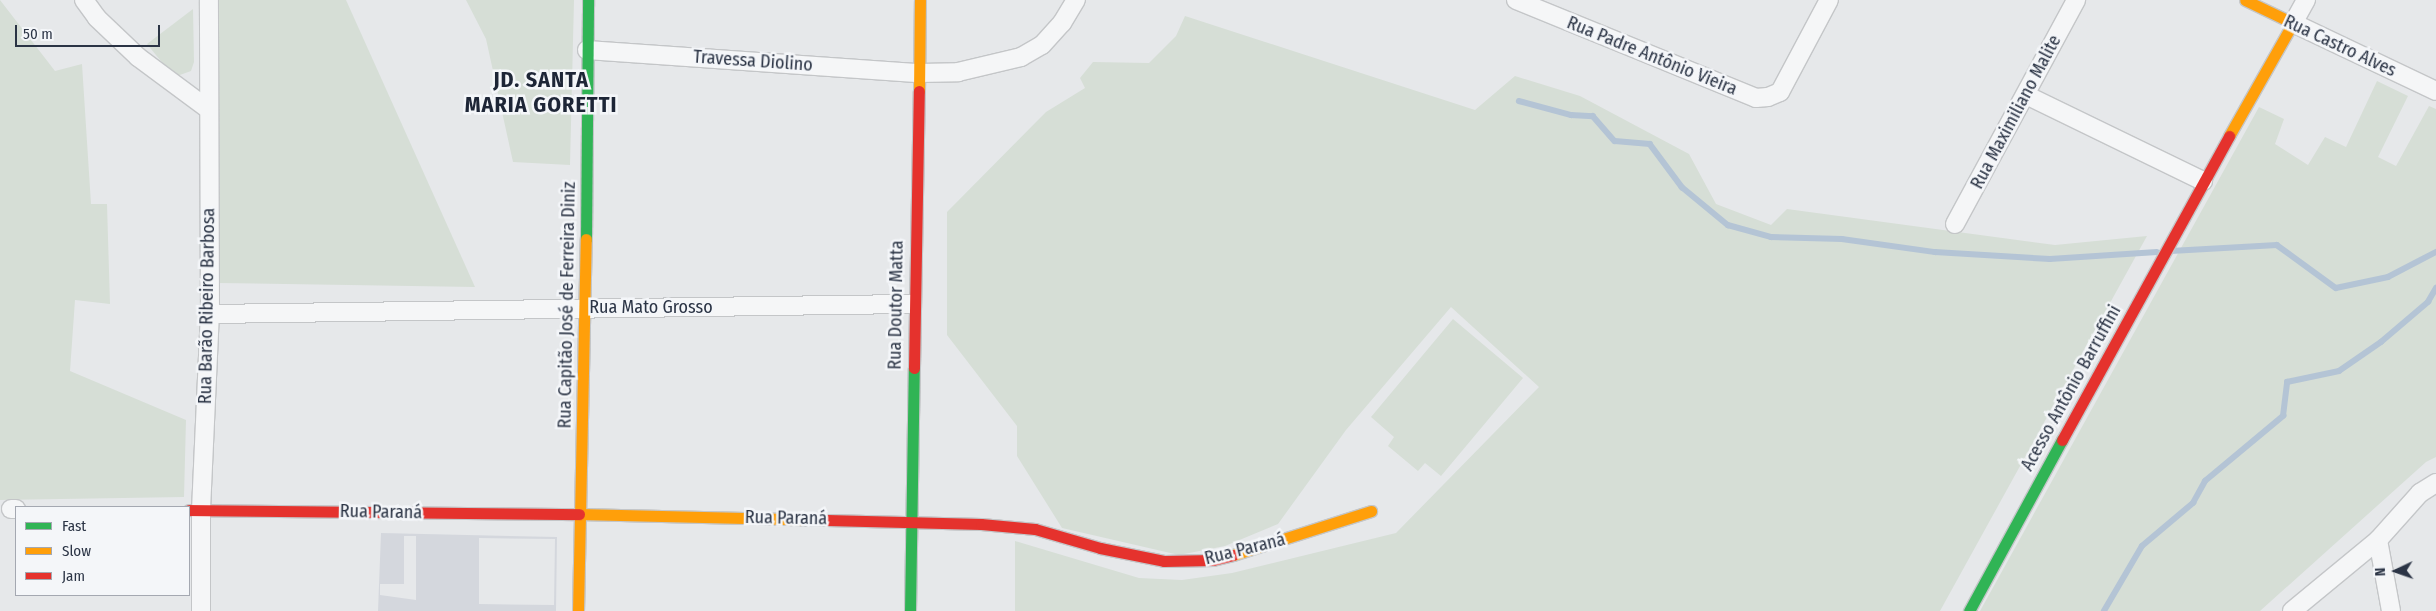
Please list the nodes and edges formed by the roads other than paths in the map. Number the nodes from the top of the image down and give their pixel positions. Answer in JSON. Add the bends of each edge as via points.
{"nodes":[{"id":1,"x":84,"y":0,"type":"edge"},
{"id":2,"x":209,"y":0,"type":"edge"},
{"id":3,"x":588,"y":0,"type":"edge"},
{"id":4,"x":920,"y":0,"type":"edge"},
{"id":5,"x":1076,"y":0,"type":"edge"},
{"id":6,"x":1516,"y":0,"type":"edge"},
{"id":7,"x":1829,"y":0,"type":"edge"},
{"id":8,"x":2076,"y":0,"type":"edge"},
{"id":9,"x":2245,"y":0,"type":"edge"},
{"id":10,"x":2306,"y":0,"type":"edge"},
{"id":11,"x":2293,"y":24,"type":"junction"},
{"id":12,"x":587,"y":50,"type":"junction"},
{"id":13,"x":919,"y":73,"type":"junction"},
{"id":14,"x":2436,"y":91,"type":"edge"},
{"id":15,"x":2026,"y":95,"type":"junction"},
{"id":16,"x":208,"y":109,"type":"junction"},
{"id":17,"x":2203,"y":181,"type":"junction"},
{"id":18,"x":1956,"y":224,"type":"dead end"},
{"id":19,"x":912,"y":304,"type":"junction"},
{"id":20,"x":586,"y":307,"type":"junction"},
{"id":21,"x":210,"y":314,"type":"junction"},
{"id":22,"x":2436,"y":483,"type":"edge"},
{"id":23,"x":195,"y":510,"type":"edge"},
{"id":24,"x":1371,"y":511,"type":"dead end"},
{"id":25,"x":580,"y":514,"type":"junction"},
{"id":26,"x":911,"y":521,"type":"junction"},
{"id":27,"x":2378,"y":540,"type":"junction"},
{"id":28,"x":201,"y":611,"type":"edge"},
{"id":29,"x":578,"y":611,"type":"edge"},
{"id":30,"x":910,"y":611,"type":"edge"},
{"id":31,"x":1969,"y":611,"type":"edge"},
{"id":32,"x":2292,"y":611,"type":"edge"},
{"id":33,"x":2391,"y":611,"type":"edge"}],
"edges":[{"from":1,"to":16,"type":"street","via":[[97,18],[138,57]]},
{"from":2,"to":16,"type":"street","name":"Rua Barão Ribeiro Barbosa"},
{"from":3,"to":12,"type":"street","name":"Rua Capitão José de Ferreira Diniz"},
{"from":4,"to":13,"type":"street","name":"Rua Doutor Matta"},
{"from":5,"to":13,"type":"street","name":"Travessa Diolino","via":[[1042,45],[1021,57],[958,72]]},
{"from":6,"to":7,"type":"street","name":"Rua Padre Antônio Vieira","via":[[1756,98],[1780,92]]},
{"from":8,"to":15,"type":"street","name":"Rua Maximiliano Malite"},
{"from":9,"to":11,"type":"street","name":"Rua Castro Alves"},
{"from":10,"to":11,"type":"street"},
{"from":11,"to":14,"type":"street","name":"Rua Castro Alves"},
{"from":11,"to":17,"type":"street","name":"Acesso Antônio Barruffini"},
{"from":12,"to":13,"type":"street","name":"Travessa Diolino"},
{"from":12,"to":20,"type":"street","name":"Rua Capitão José de Ferreira Diniz"},
{"from":13,"to":19,"type":"street","name":"Rua Doutor Matta"},
{"from":15,"to":17,"type":"street"},
{"from":15,"to":18,"type":"street","name":"Rua Maximiliano Malite"},
{"from":16,"to":21,"type":"street","name":"Rua Barão Ribeiro Barbosa"},
{"from":17,"to":31,"type":"street","name":"Acesso Antônio Barruffini"},
{"from":19,"to":20,"type":"street","name":"Rua Mato Grosso"},
{"from":19,"to":26,"type":"street","name":"Rua Doutor Matta"},
{"from":20,"to":21,"type":"street","name":"Rua Mato Grosso"},
{"from":20,"to":25,"type":"street","name":"Rua Capitão José de Ferreira Diniz"},
{"from":21,"to":23,"type":"street","name":"Rua Barão Ribeiro Barbosa"},
{"from":22,"to":27,"type":"street","via":[[2420,493]]},
{"from":23,"to":25,"type":"street","name":"Rua Paraná"},
{"from":23,"to":28,"type":"street","name":"Rua Barão Ribeiro Barbosa"},
{"from":24,"to":26,"type":"street","name":"Rua Paraná","via":[[1253,551],[1213,560],[1184,561],[1164,561],[1100,548],[1035,529]]},
{"from":25,"to":26,"type":"street","name":"Rua Paraná"},
{"from":25,"to":29,"type":"street","name":"Rua Capitão José de Ferreira Diniz"},
{"from":26,"to":30,"type":"street","name":"Rua Doutor Matta"},
{"from":27,"to":32,"type":"street"},
{"from":27,"to":33,"type":"street"}]}
